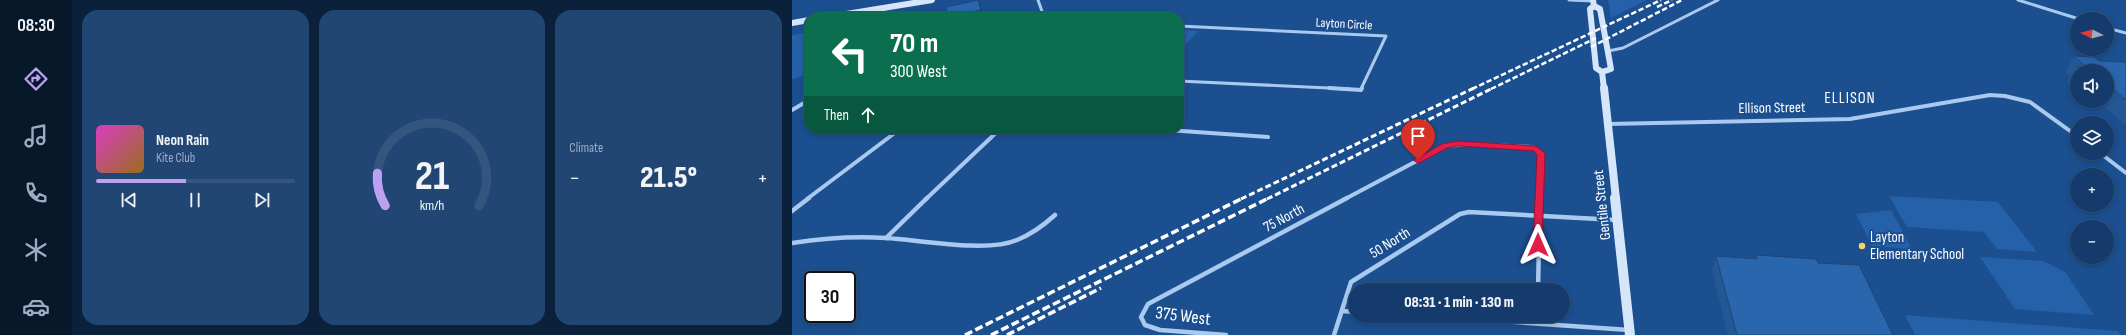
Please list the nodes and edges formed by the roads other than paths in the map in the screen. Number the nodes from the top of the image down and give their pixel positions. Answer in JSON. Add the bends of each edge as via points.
{"nodes":[{"id":1,"x":932,"y":0,"type":"edge"},
{"id":2,"x":1038,"y":0,"type":"edge"},
{"id":3,"x":1569,"y":0,"type":"edge"},
{"id":4,"x":1718,"y":0,"type":"edge"},
{"id":5,"x":2018,"y":0,"type":"edge"},
{"id":6,"x":1594,"y":2,"type":"edge"},
{"id":7,"x":884,"y":8,"type":"junction"},
{"id":8,"x":859,"y":12,"type":"edge"},
{"id":9,"x":884,"y":12,"type":"edge"},
{"id":10,"x":1042,"y":12,"type":"edge"},
{"id":11,"x":2070,"y":16,"type":"edge"},
{"id":12,"x":804,"y":21,"type":"edge"},
{"id":13,"x":792,"y":23,"type":"edge"},
{"id":14,"x":1184,"y":26,"type":"edge"},
{"id":15,"x":2114,"y":30,"type":"edge"},
{"id":16,"x":2126,"y":33,"type":"edge"},
{"id":17,"x":1608,"y":51,"type":"junction"},
{"id":18,"x":1602,"y":72,"type":"junction"},
{"id":19,"x":1184,"y":81,"type":"edge"},
{"id":20,"x":804,"y":103,"type":"edge"},
{"id":21,"x":792,"y":110,"type":"edge"},
{"id":22,"x":1607,"y":124,"type":"junction"},
{"id":23,"x":1184,"y":131,"type":"edge"},
{"id":24,"x":2070,"y":131,"type":"edge"},
{"id":25,"x":893,"y":134,"type":"edge"},
{"id":26,"x":995,"y":134,"type":"edge"},
{"id":27,"x":1268,"y":137,"type":"dead end"},
{"id":28,"x":2109,"y":160,"type":"edge"},
{"id":29,"x":2126,"y":173,"type":"edge"},
{"id":30,"x":792,"y":211,"type":"edge"},
{"id":31,"x":1055,"y":215,"type":"dead end"},
{"id":32,"x":1538,"y":215,"type":"junction"},
{"id":33,"x":1617,"y":220,"type":"junction"},
{"id":34,"x":886,"y":238,"type":"junction"},
{"id":35,"x":792,"y":243,"type":"edge"},
{"id":36,"x":1538,"y":283,"type":"edge"},
{"id":37,"x":1342,"y":311,"type":"junction"},
{"id":38,"x":1348,"y":311,"type":"edge"},
{"id":39,"x":1141,"y":317,"type":"joint"},
{"id":40,"x":1547,"y":323,"type":"edge"},
{"id":41,"x":1630,"y":332,"type":"edge"},
{"id":42,"x":1226,"y":335,"type":"edge"},
{"id":43,"x":1334,"y":335,"type":"edge"}],
"edges":[{"from":1,"to":7,"type":"main road"},
{"from":2,"to":10,"type":"street"},
{"from":3,"to":6,"type":"street"},
{"from":4,"to":17,"type":"street","via":[[1623,48]]},
{"from":5,"to":11,"type":"street"},
{"from":6,"to":17,"type":"main road","via":[[1600,9]]},
{"from":6,"to":18,"type":"main road","name":"Gentile Street","via":[[1590,9],[1596,68]]},
{"from":7,"to":8,"type":"main road"},
{"from":7,"to":9,"type":"street"},
{"from":12,"to":13,"type":"main road"},
{"from":14,"to":19,"type":"street","name":"Layton Circle","via":[[1386,36],[1361,90]]},
{"from":15,"to":16,"type":"street"},
{"from":17,"to":18,"type":"main road","via":[[1611,69]]},
{"from":18,"to":22,"type":"main road","name":"Gentile Street"},
{"from":20,"to":21,"type":"street"},
{"from":22,"to":24,"type":"street","name":"Ellison Street","via":[[1850,119],[1990,95],[2030,102]]},
{"from":22,"to":33,"type":"main road","name":"Gentile Street"},
{"from":23,"to":27,"type":"street"},
{"from":25,"to":30,"type":"street"},
{"from":26,"to":34,"type":"street"},
{"from":28,"to":29,"type":"street"},
{"from":31,"to":34,"type":"street","via":[[1042,227],[1016,241],[981,246]]},
{"from":32,"to":33,"type":"street"},
{"from":32,"to":36,"type":"street"},
{"from":32,"to":37,"type":"street","name":"50 North","via":[[1469,212],[1460,214],[1351,282]]},
{"from":32,"to":39,"type":"street","name":"75 North","via":[[1542,154],[1536,149],[1471,144],[1445,146],[1148,304]]},
{"from":33,"to":41,"type":"main road","name":"Gentile Street"},
{"from":34,"to":35,"type":"street","via":[[834,237]]},
{"from":37,"to":38,"type":"street"},
{"from":37,"to":43,"type":"street","name":"50 North"},
{"from":39,"to":42,"type":"street","name":"375 West","via":[[1145,325],[1160,330]]},
{"from":40,"to":41,"type":"street"}]}
